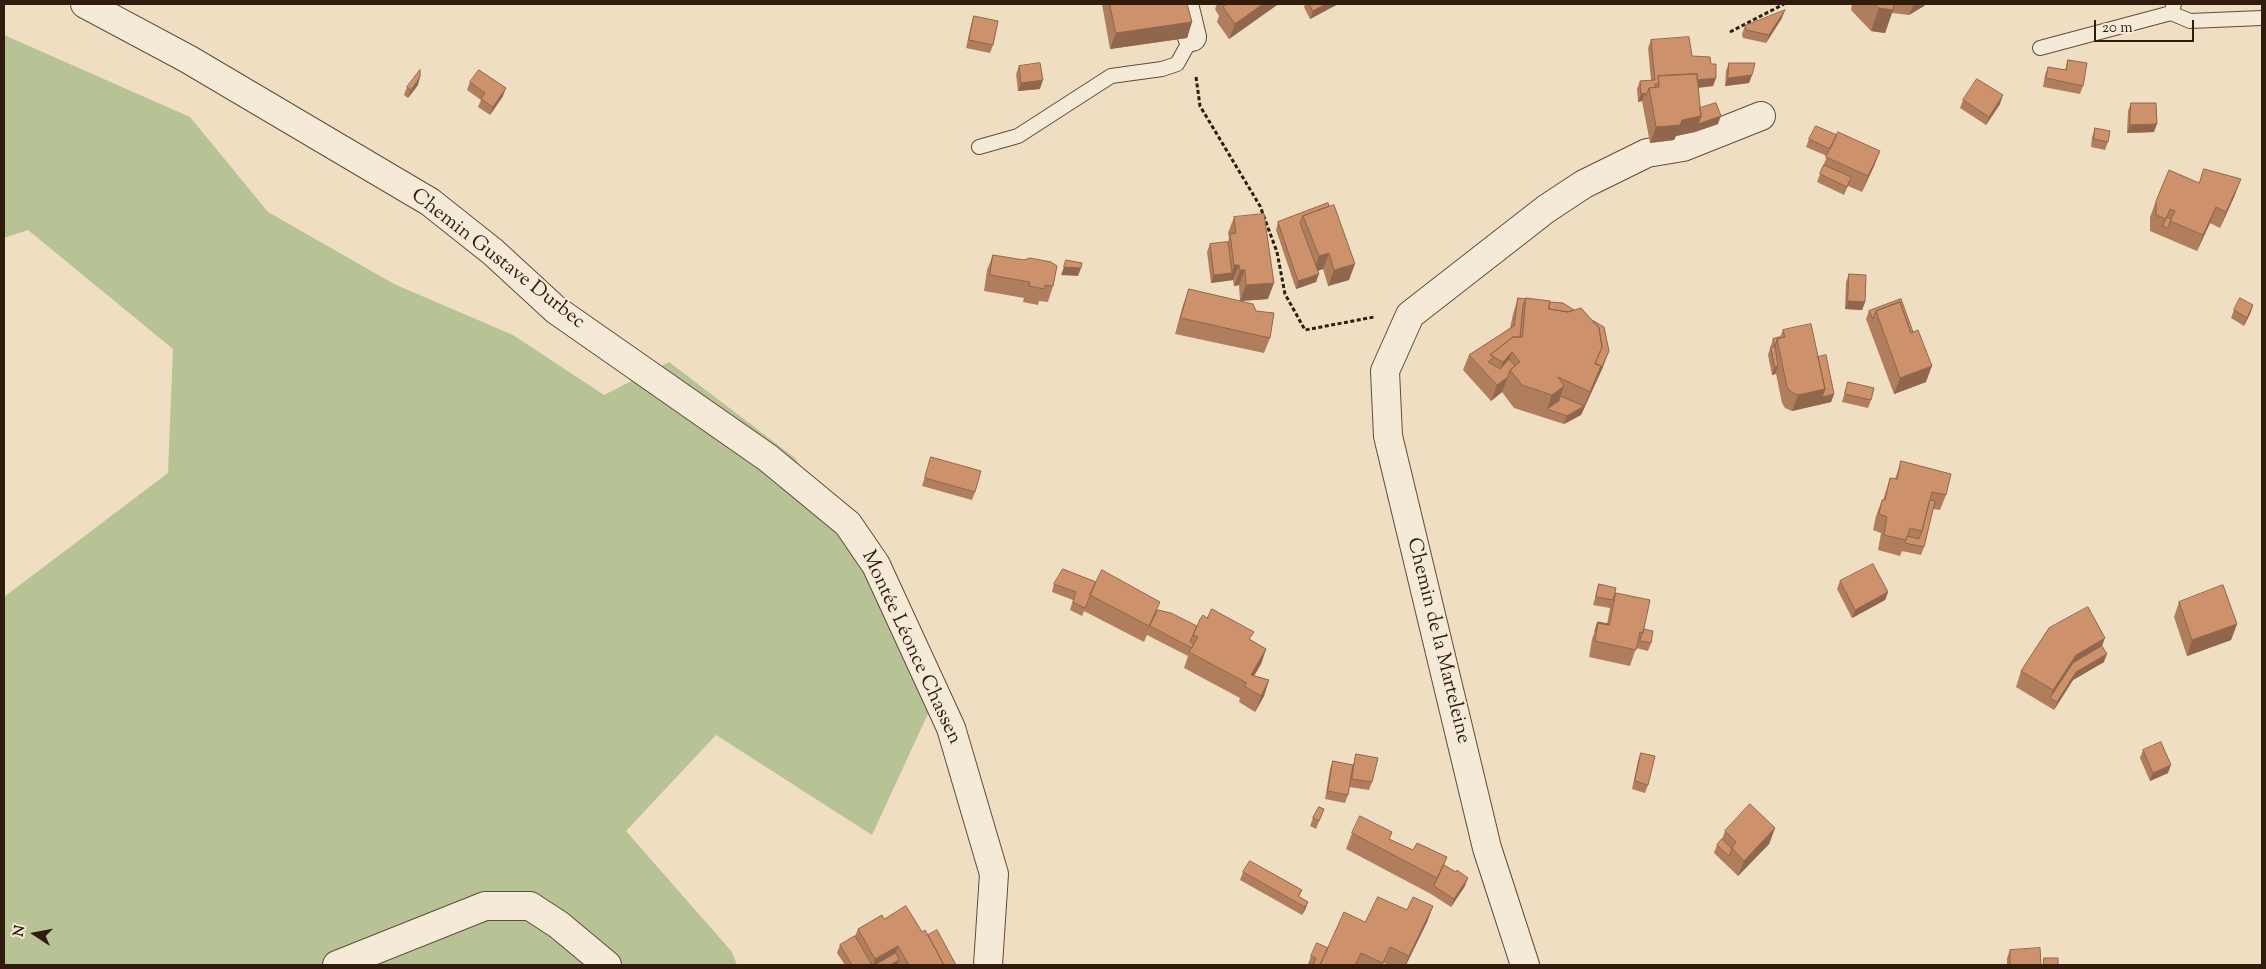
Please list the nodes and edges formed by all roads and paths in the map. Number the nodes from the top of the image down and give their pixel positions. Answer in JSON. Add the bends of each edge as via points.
{"nodes":[{"id":1,"x":85,"y":4,"type":"edge"},
{"id":2,"x":1184,"y":4,"type":"edge"},
{"id":3,"x":1784,"y":4,"type":"edge"},
{"id":4,"x":2173,"y":8,"type":"edge"},
{"id":5,"x":2262,"y":18,"type":"edge"},
{"id":6,"x":1730,"y":32,"type":"dead end"},
{"id":7,"x":1192,"y":37,"type":"junction"},
{"id":8,"x":2040,"y":48,"type":"dead end"},
{"id":9,"x":1760,"y":116,"type":"dead end"},
{"id":10,"x":979,"y":147,"type":"dead end"},
{"id":11,"x":1410,"y":315,"type":"junction"},
{"id":12,"x":768,"y":458,"type":"joint"},
{"id":13,"x":337,"y":965,"type":"edge"},
{"id":14,"x":607,"y":965,"type":"edge"},
{"id":15,"x":988,"y":965,"type":"edge"},
{"id":16,"x":1525,"y":965,"type":"edge"}],
"edges":[{"from":1,"to":12,"type":"street","name":"Chemin Gustave Durbec","via":[[188,60],[430,202],[493,252],[556,310]]},
{"from":2,"to":7,"type":"street"},
{"from":3,"to":6,"type":"path"},
{"from":4,"to":5,"type":"lane","via":[[2190,21]]},
{"from":4,"to":8,"type":"lane"},
{"from":7,"to":10,"type":"lane","via":[[1178,64],[1111,76],[1018,136]]},
{"from":7,"to":11,"type":"path","via":[[1200,106],[1260,206],[1277,252],[1286,294],[1305,330],[1368,318]]},
{"from":9,"to":11,"type":"street","via":[[1683,147],[1647,153],[1584,184],[1546,209]]},
{"from":11,"to":16,"type":"street","name":"Chemin de la Marteleine","via":[[1385,371],[1388,436],[1487,848]]},
{"from":12,"to":15,"type":"street","name":"Montée Léonce Chassen","via":[[848,524],[870,557],[950,728],[994,874]]},
{"from":13,"to":14,"type":"street","via":[[485,906],[530,906],[559,924]]}]}
